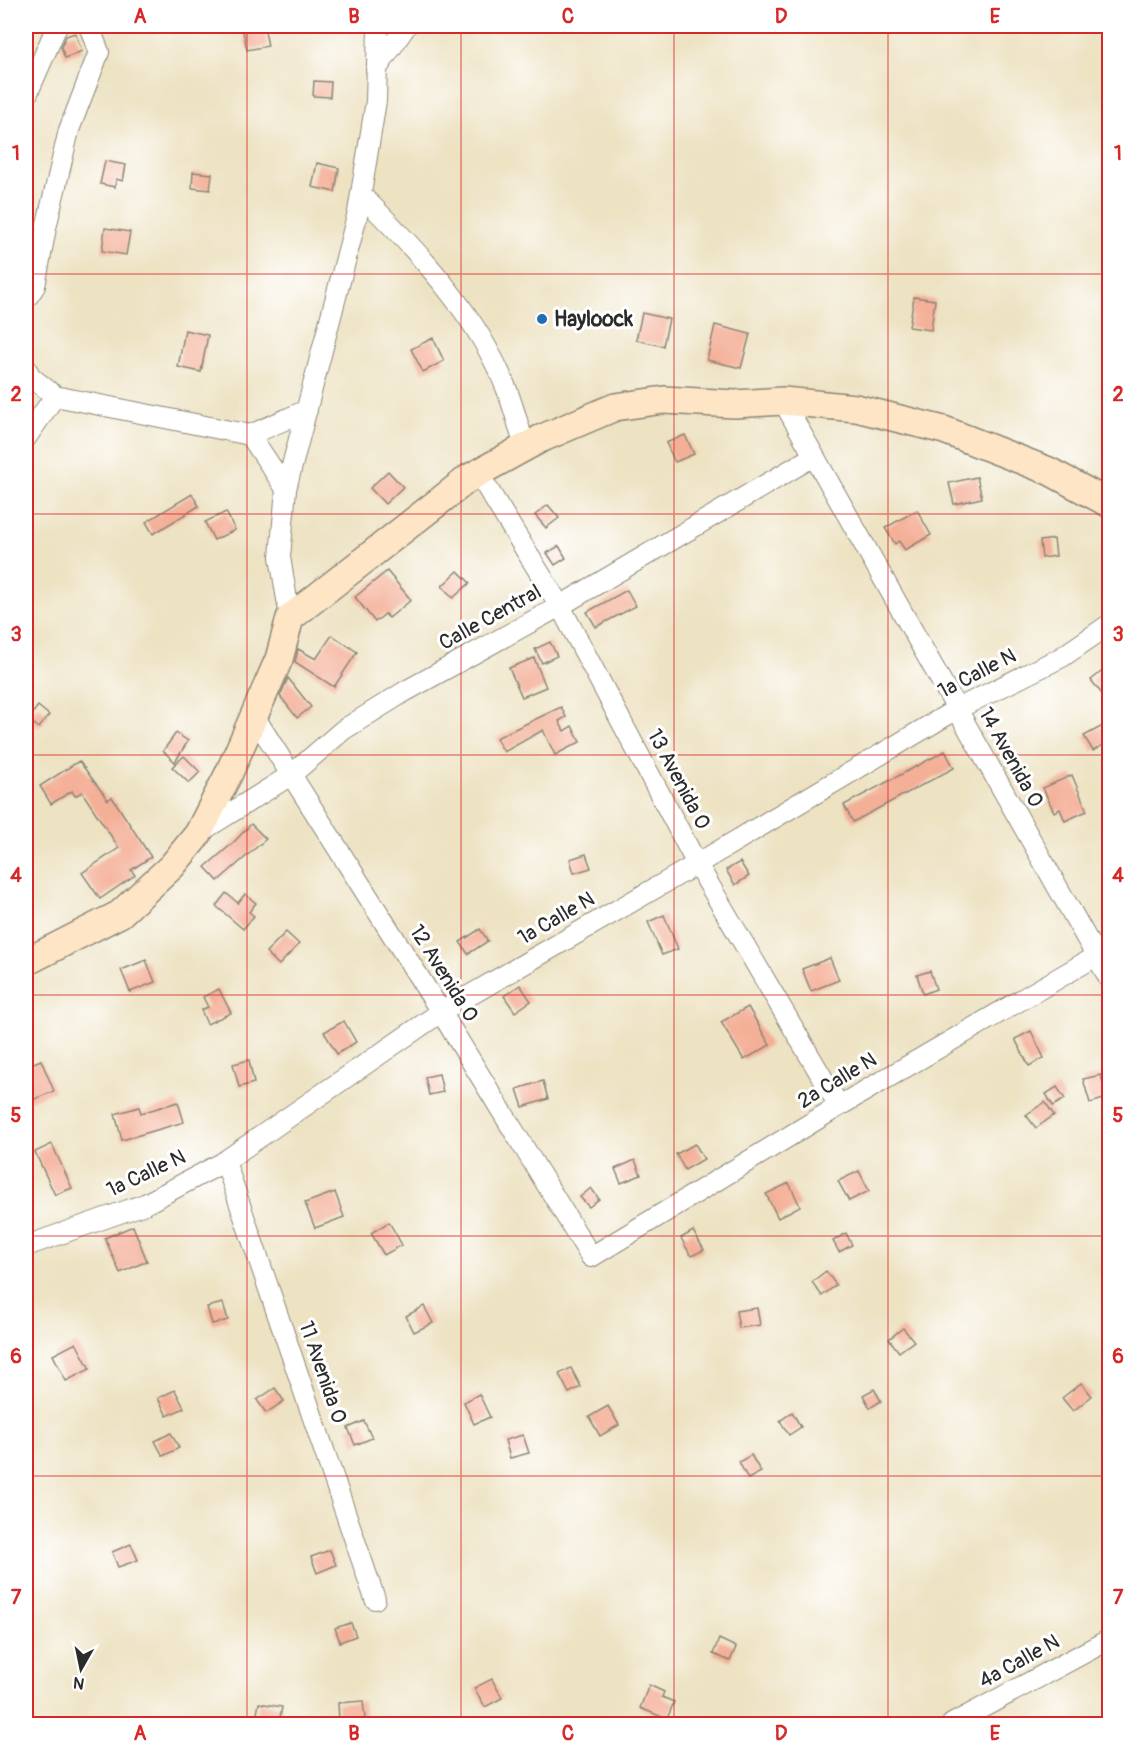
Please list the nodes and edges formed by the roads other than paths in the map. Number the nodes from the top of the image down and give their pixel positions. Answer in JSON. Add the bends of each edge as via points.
{"nodes":[{"id":1,"x":57,"y":26,"type":"edge"},
{"id":2,"x":89,"y":26,"type":"edge"},
{"id":3,"x":378,"y":26,"type":"edge"},
{"id":4,"x":406,"y":26,"type":"edge"},
{"id":5,"x":376,"y":70,"type":"junction"},
{"id":6,"x":26,"y":97,"type":"edge"},
{"id":7,"x":361,"y":195,"type":"junction"},
{"id":8,"x":26,"y":299,"type":"edge"},
{"id":9,"x":27,"y":373,"type":"edge"},
{"id":10,"x":55,"y":396,"type":"junction"},
{"id":11,"x":783,"y":401,"type":"junction"},
{"id":12,"x":307,"y":410,"type":"junction"},
{"id":13,"x":250,"y":435,"type":"junction"},
{"id":14,"x":26,"y":438,"type":"edge"},
{"id":15,"x":525,"y":447,"type":"junction"},
{"id":16,"x":814,"y":456,"type":"junction"},
{"id":17,"x":478,"y":473,"type":"junction"},
{"id":18,"x":286,"y":489,"type":"junction"},
{"id":19,"x":1110,"y":504,"type":"edge"},
{"id":20,"x":560,"y":606,"type":"junction"},
{"id":21,"x":290,"y":618,"type":"junction"},
{"id":22,"x":1110,"y":624,"type":"edge"},
{"id":23,"x":957,"y":709,"type":"junction"},
{"id":24,"x":254,"y":716,"type":"junction"},
{"id":25,"x":291,"y":774,"type":"junction"},
{"id":26,"x":198,"y":834,"type":"junction"},
{"id":27,"x":697,"y":864,"type":"junction"},
{"id":28,"x":1103,"y":952,"type":"edge"},
{"id":29,"x":26,"y":962,"type":"edge"},
{"id":30,"x":1110,"y":980,"type":"edge"},
{"id":31,"x":441,"y":1012,"type":"junction"},
{"id":32,"x":839,"y":1106,"type":"junction"},
{"id":33,"x":225,"y":1161,"type":"junction"},
{"id":34,"x":26,"y":1246,"type":"edge"},
{"id":35,"x":591,"y":1257,"type":"joint"},
{"id":36,"x":375,"y":1599,"type":"dead end"},
{"id":37,"x":1110,"y":1639,"type":"edge"},
{"id":38,"x":952,"y":1725,"type":"edge"}],
"edges":[{"from":1,"to":6,"type":"street"},
{"from":2,"to":8,"type":"street","via":[[99,52],[69,130],[35,286]]},
{"from":3,"to":5,"type":"street"},
{"from":4,"to":5,"type":"street"},
{"from":5,"to":7,"type":"street","via":[[376,101]]},
{"from":7,"to":12,"type":"street"},
{"from":7,"to":15,"type":"street","via":[[398,231],[452,295],[482,341],[506,388]]},
{"from":9,"to":10,"type":"street"},
{"from":10,"to":13,"type":"street"},
{"from":10,"to":14,"type":"street"},
{"from":11,"to":15,"type":"street","via":[[735,404],[664,400],[615,407]]},
{"from":11,"to":16,"type":"street","name":"14 Avenida O"},
{"from":11,"to":19,"type":"street","via":[[856,408],[944,430],[1049,471]]},
{"from":12,"to":13,"type":"street"},
{"from":12,"to":18,"type":"street"},
{"from":13,"to":18,"type":"street"},
{"from":15,"to":17,"type":"street"},
{"from":16,"to":20,"type":"street","name":"Calle Central"},
{"from":16,"to":23,"type":"street","name":"14 Avenida O"},
{"from":17,"to":20,"type":"street","name":"13 Avenida O"},
{"from":17,"to":21,"type":"street"},
{"from":18,"to":21,"type":"street","via":[[280,557]]},
{"from":20,"to":25,"type":"street","name":"Calle Central","via":[[343,730]]},
{"from":20,"to":27,"type":"street","name":"13 Avenida O"},
{"from":21,"to":24,"type":"street","via":[[279,659]]},
{"from":22,"to":23,"type":"street","name":"1a Calle N","via":[[1062,657]]},
{"from":23,"to":27,"type":"street","name":"1a Calle N"},
{"from":23,"to":28,"type":"street","name":"14 Avenida O"},
{"from":24,"to":25,"type":"street","name":"12 Avenida O"},
{"from":24,"to":26,"type":"street"},
{"from":25,"to":26,"type":"street","name":"Calle Central"},
{"from":25,"to":31,"type":"street","name":"12 Avenida O"},
{"from":26,"to":29,"type":"street","via":[[172,866],[120,914]]},
{"from":27,"to":31,"type":"street","name":"1a Calle N"},
{"from":27,"to":32,"type":"street","name":"13 Avenida O"},
{"from":28,"to":30,"type":"street","name":"14 Avenida O"},
{"from":28,"to":32,"type":"street","name":"2a Calle N"},
{"from":31,"to":33,"type":"street","name":"1a Calle N"},
{"from":31,"to":35,"type":"street","name":"12 Avenida O"},
{"from":32,"to":35,"type":"street","name":"2a Calle N"},
{"from":33,"to":34,"type":"street","name":"1a Calle N","via":[[145,1204]]},
{"from":33,"to":36,"type":"street","name":"11 Avenida O"},
{"from":37,"to":38,"type":"street","name":"4a Calle N"}]}
